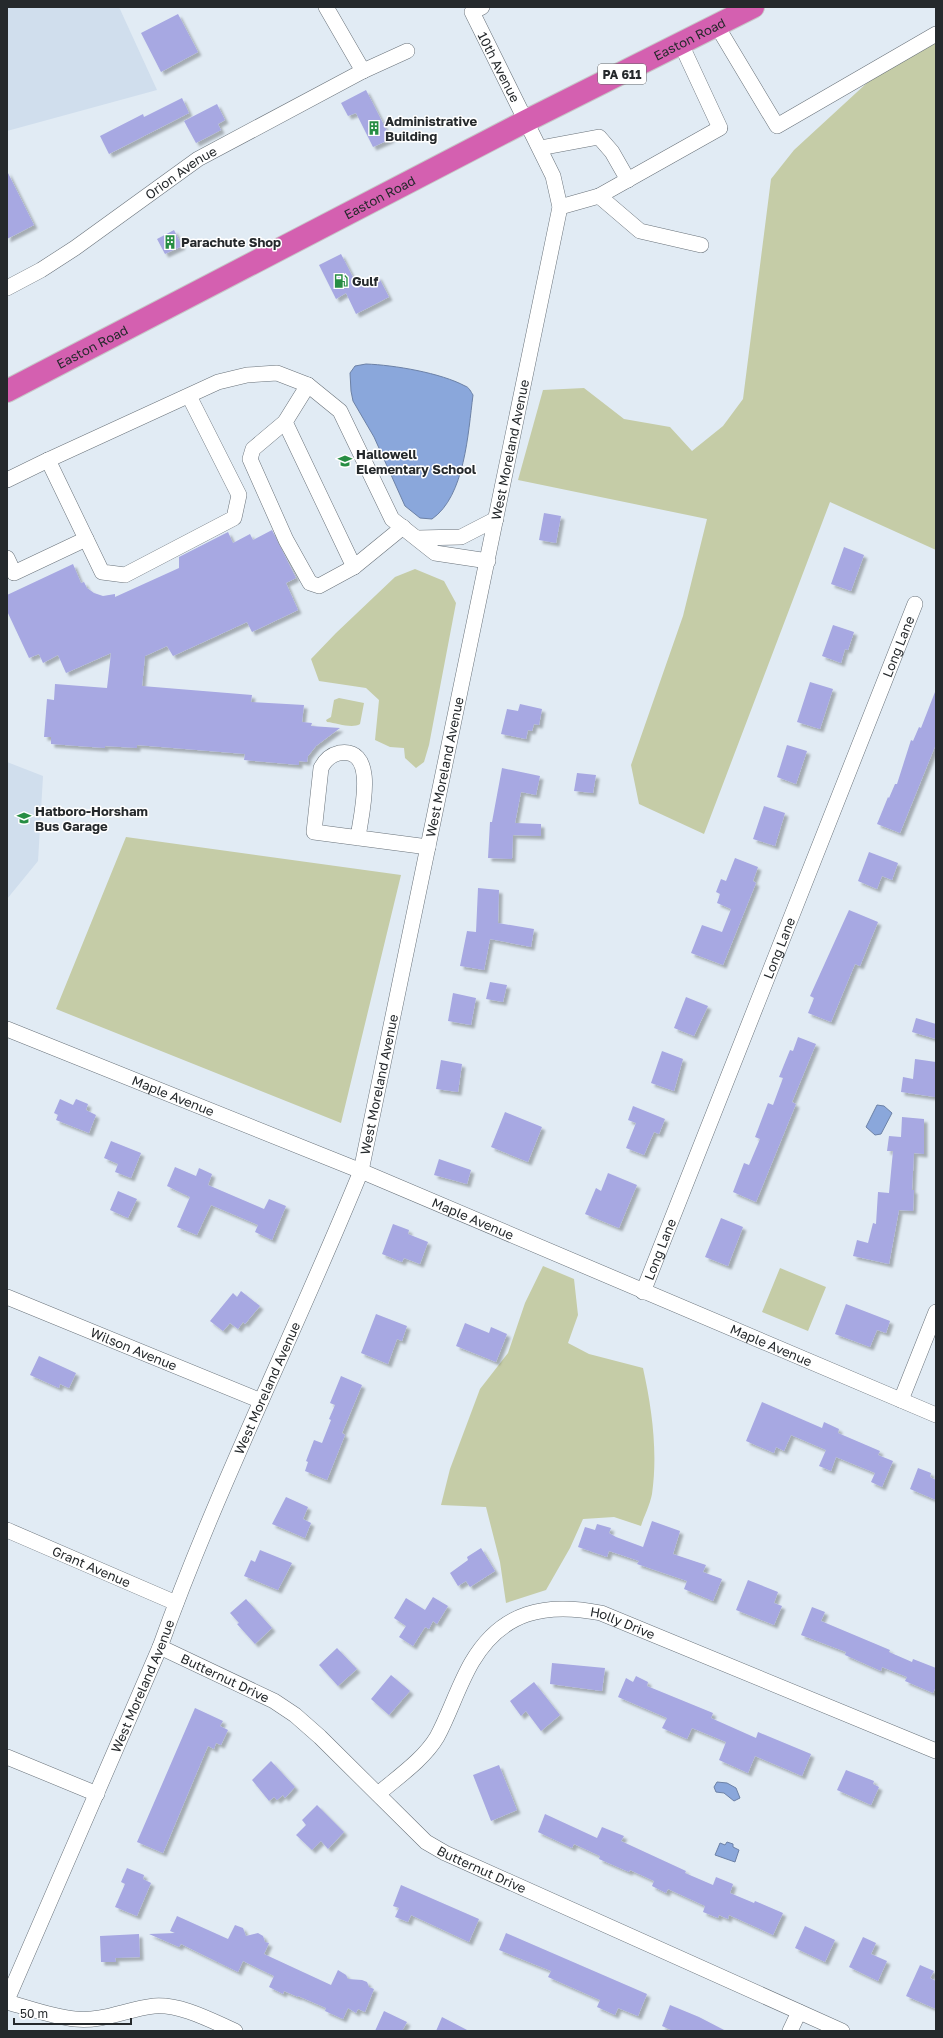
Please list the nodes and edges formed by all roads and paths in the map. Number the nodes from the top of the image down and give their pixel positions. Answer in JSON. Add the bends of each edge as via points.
{"nodes":[{"id":1,"x":326,"y":7,"type":"edge"},
{"id":2,"x":753,"y":7,"type":"edge"},
{"id":3,"x":477,"y":10,"type":"edge"},
{"id":4,"x":717,"y":26,"type":"junction"},
{"id":5,"x":936,"y":34,"type":"edge"},
{"id":6,"x":681,"y":44,"type":"junction"},
{"id":7,"x":407,"y":51,"type":"dead end"},
{"id":8,"x":363,"y":71,"type":"junction"},
{"id":9,"x":526,"y":121,"type":"junction"},
{"id":10,"x":540,"y":148,"type":"junction"},
{"id":11,"x":628,"y":180,"type":"junction"},
{"id":12,"x":599,"y":196,"type":"junction"},
{"id":13,"x":560,"y":207,"type":"junction"},
{"id":14,"x":702,"y":245,"type":"dead end"},
{"id":15,"x":7,"y":288,"type":"edge"},
{"id":16,"x":308,"y":386,"type":"junction"},
{"id":17,"x":7,"y":391,"type":"edge"},
{"id":18,"x":189,"y":396,"type":"junction"},
{"id":19,"x":285,"y":422,"type":"junction"},
{"id":20,"x":48,"y":460,"type":"junction"},
{"id":21,"x":7,"y":480,"type":"edge"},
{"id":22,"x":496,"y":519,"type":"junction"},
{"id":23,"x":403,"y":527,"type":"junction"},
{"id":24,"x":418,"y":538,"type":"junction"},
{"id":25,"x":86,"y":539,"type":"junction"},
{"id":26,"x":7,"y":558,"type":"edge"},
{"id":27,"x":488,"y":561,"type":"junction"},
{"id":28,"x":354,"y":567,"type":"junction"},
{"id":29,"x":915,"y":604,"type":"dead end"},
{"id":30,"x":358,"y":838,"type":"junction"},
{"id":31,"x":428,"y":847,"type":"junction"},
{"id":32,"x":7,"y":1030,"type":"edge"},
{"id":33,"x":361,"y":1171,"type":"junction"},
{"id":34,"x":643,"y":1292,"type":"junction"},
{"id":35,"x":7,"y":1297,"type":"edge"},
{"id":36,"x":936,"y":1312,"type":"edge"},
{"id":37,"x":901,"y":1400,"type":"junction"},
{"id":38,"x":261,"y":1401,"type":"junction"},
{"id":39,"x":936,"y":1415,"type":"edge"},
{"id":40,"x":7,"y":1530,"type":"edge"},
{"id":41,"x":176,"y":1603,"type":"junction"},
{"id":42,"x":160,"y":1647,"type":"junction"},
{"id":43,"x":936,"y":1751,"type":"edge"},
{"id":44,"x":7,"y":1757,"type":"edge"},
{"id":45,"x":97,"y":1794,"type":"junction"},
{"id":46,"x":378,"y":1794,"type":"junction"},
{"id":47,"x":7,"y":2001,"type":"edge"},
{"id":48,"x":799,"y":2012,"type":"junction"},
{"id":49,"x":235,"y":2031,"type":"edge"},
{"id":50,"x":790,"y":2031,"type":"edge"},
{"id":51,"x":842,"y":2031,"type":"edge"}],
"edges":[{"from":1,"to":8,"type":"street"},
{"from":2,"to":4,"type":"highway","name":"Easton Road","number":"PA 611"},
{"from":3,"to":9,"type":"street","name":"10th Avenue"},
{"from":4,"to":5,"type":"street","via":[[777,126]]},
{"from":4,"to":6,"type":"highway","name":"Easton Road","number":"PA 611"},
{"from":6,"to":9,"type":"highway","name":"Easton Road","number":"PA 611"},
{"from":6,"to":11,"type":"street","via":[[720,128]]},
{"from":7,"to":8,"type":"street","name":"Orion Avenue"},
{"from":8,"to":15,"type":"street","name":"Orion Avenue","via":[[198,159],[75,248]]},
{"from":9,"to":10,"type":"street","name":"West Moreland Avenue"},
{"from":9,"to":17,"type":"highway","name":"Easton Road","number":"PA 611"},
{"from":10,"to":11,"type":"street","via":[[599,137],[612,152]]},
{"from":10,"to":13,"type":"street","name":"West Moreland Avenue","via":[[553,176]]},
{"from":11,"to":12,"type":"street"},
{"from":12,"to":13,"type":"street"},
{"from":12,"to":14,"type":"street","via":[[640,231]]},
{"from":13,"to":22,"type":"street","name":"West Moreland Avenue"},
{"from":16,"to":18,"type":"street","via":[[277,373],[247,375],[218,382]]},
{"from":16,"to":19,"type":"street"},
{"from":16,"to":23,"type":"street","via":[[340,411],[392,519]]},
{"from":18,"to":20,"type":"street"},
{"from":18,"to":25,"type":"street","via":[[238,495],[234,518],[125,575],[102,572]]},
{"from":19,"to":28,"type":"street"},
{"from":19,"to":28,"type":"street","via":[[253,449],[250,459],[286,540],[310,583],[319,586]]},
{"from":20,"to":21,"type":"street"},
{"from":20,"to":25,"type":"street"},
{"from":22,"to":24,"type":"street","via":[[461,537]]},
{"from":22,"to":27,"type":"street","name":"West Moreland Avenue"},
{"from":23,"to":24,"type":"street"},
{"from":23,"to":28,"type":"street"},
{"from":24,"to":27,"type":"street","via":[[436,553]]},
{"from":25,"to":26,"type":"street","via":[[14,573]]},
{"from":27,"to":31,"type":"street","name":"West Moreland Avenue"},
{"from":29,"to":34,"type":"street","name":"Long Lane"},
{"from":30,"to":30,"type":"street","via":[[365,775],[361,762],[350,754],[331,756],[322,768],[314,832]]},
{"from":30,"to":31,"type":"street"},
{"from":31,"to":33,"type":"street","name":"West Moreland Avenue"},
{"from":32,"to":33,"type":"street","name":"Maple Avenue"},
{"from":33,"to":34,"type":"street","name":"Maple Avenue"},
{"from":33,"to":38,"type":"street","name":"West Moreland Avenue","via":[[326,1257]]},
{"from":34,"to":37,"type":"street","name":"Maple Avenue"},
{"from":35,"to":38,"type":"street","name":"Wilson Avenue"},
{"from":36,"to":37,"type":"street"},
{"from":37,"to":39,"type":"street","name":"Maple Avenue"},
{"from":38,"to":41,"type":"street","name":"West Moreland Avenue"},
{"from":40,"to":41,"type":"street","name":"Grant Avenue"},
{"from":41,"to":42,"type":"street","name":"West Moreland Avenue"},
{"from":42,"to":45,"type":"street","name":"West Moreland Avenue"},
{"from":42,"to":46,"type":"street","name":"Butternut Drive","via":[[274,1701],[295,1715]]},
{"from":43,"to":46,"type":"street","name":"Holly Drive","via":[[600,1613],[564,1607],[523,1614],[488,1640],[472,1662],[436,1738]]},
{"from":44,"to":45,"type":"street"},
{"from":45,"to":47,"type":"street","name":"West Moreland Avenue"},
{"from":46,"to":48,"type":"street","name":"Butternut Drive","via":[[426,1842],[446,1853]]},
{"from":47,"to":49,"type":"street","via":[[76,2019],[166,2006],[205,2018]]},
{"from":48,"to":50,"type":"street"},
{"from":48,"to":51,"type":"street","name":"Butternut Drive"}]}
